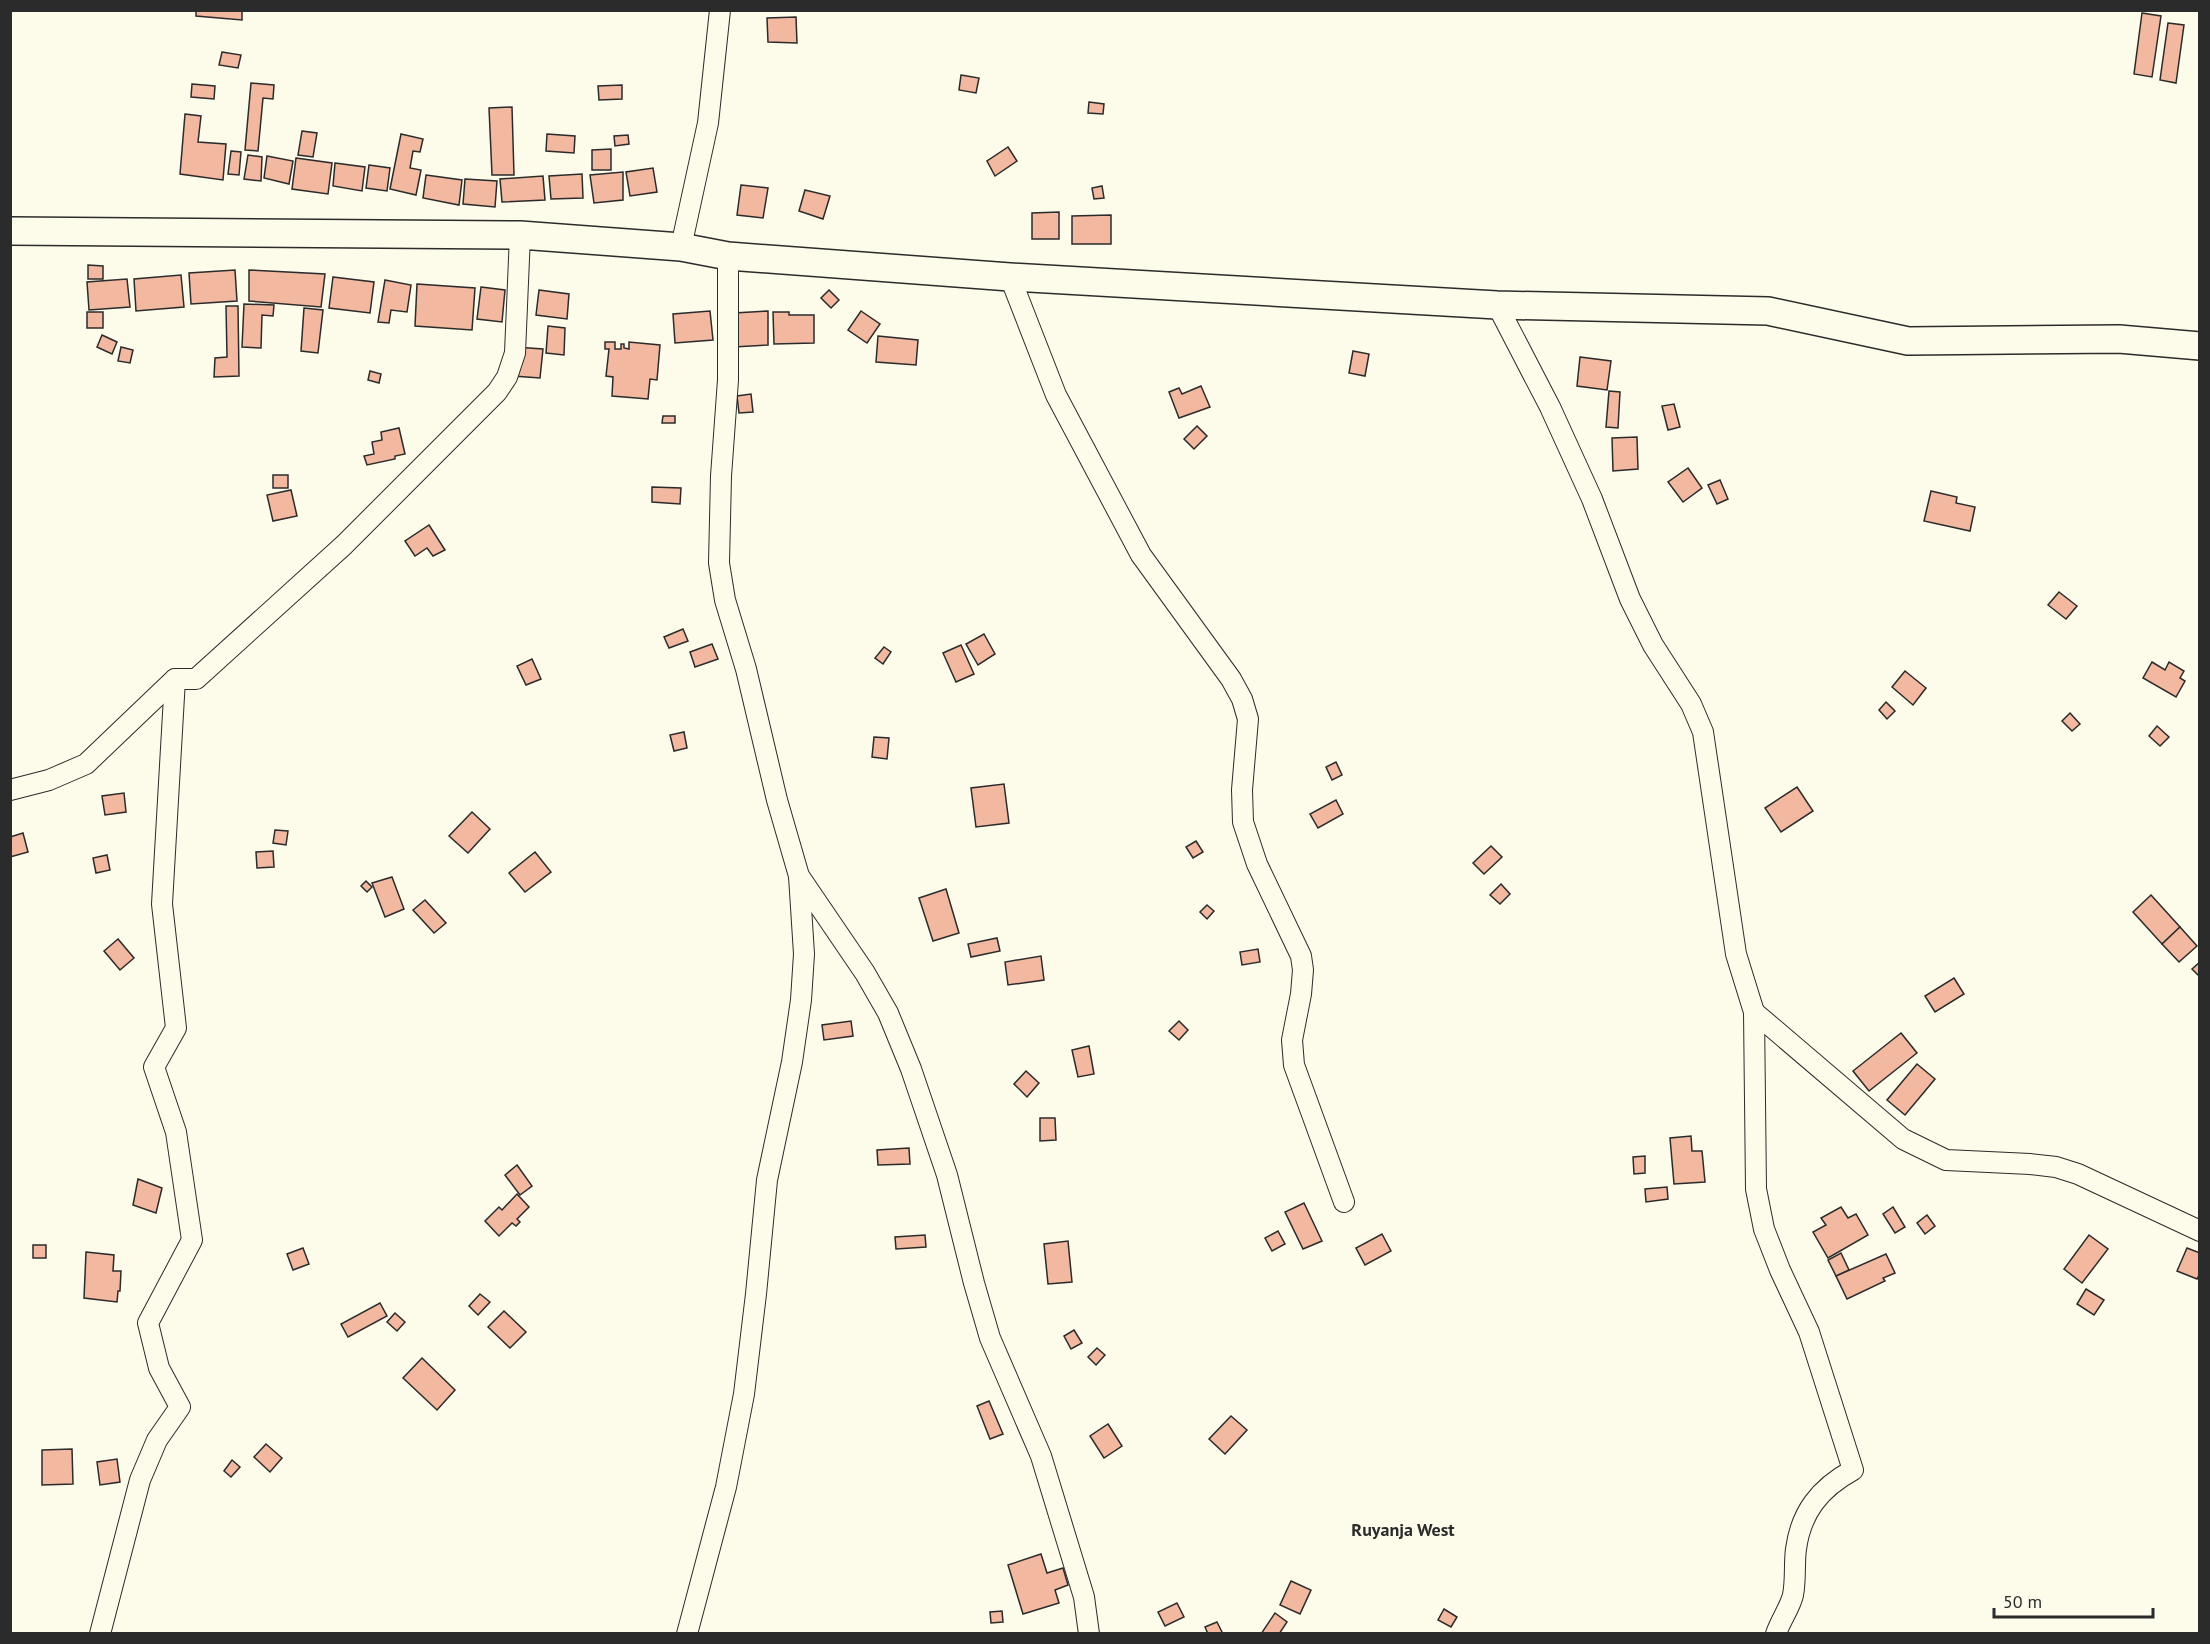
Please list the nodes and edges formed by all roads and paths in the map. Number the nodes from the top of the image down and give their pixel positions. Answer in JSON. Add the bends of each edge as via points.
{"nodes":[{"id":1,"x":720,"y":10,"type":"edge"},
{"id":2,"x":10,"y":231,"type":"edge"},
{"id":3,"x":520,"y":235,"type":"junction"},
{"id":4,"x":681,"y":247,"type":"junction"},
{"id":5,"x":728,"y":256,"type":"junction"},
{"id":6,"x":1010,"y":277,"type":"junction"},
{"id":7,"x":1497,"y":305,"type":"junction"},
{"id":8,"x":2199,"y":346,"type":"edge"},
{"id":9,"x":175,"y":679,"type":"junction"},
{"id":10,"x":10,"y":790,"type":"edge"},
{"id":11,"x":799,"y":876,"type":"junction"},
{"id":12,"x":1754,"y":1012,"type":"junction"},
{"id":13,"x":1344,"y":1202,"type":"dead end"},
{"id":14,"x":2199,"y":1231,"type":"edge"},
{"id":15,"x":100,"y":1634,"type":"edge"},
{"id":16,"x":687,"y":1634,"type":"edge"},
{"id":17,"x":1089,"y":1634,"type":"edge"},
{"id":18,"x":1776,"y":1634,"type":"edge"}],
"edges":[{"from":1,"to":4,"type":"street","via":[[708,123]]},
{"from":2,"to":3,"type":"main road"},
{"from":3,"to":4,"type":"main road"},
{"from":3,"to":9,"type":"street","via":[[515,353],[507,377],[496,392],[344,546],[196,679]]},
{"from":4,"to":5,"type":"main road"},
{"from":5,"to":6,"type":"main road"},
{"from":5,"to":11,"type":"street","via":[[728,380],[719,563],[725,600]]},
{"from":6,"to":7,"type":"main road"},
{"from":6,"to":13,"type":"street","via":[[1056,395],[1141,555],[1232,679],[1242,699],[1248,719],[1242,790],[1244,822],[1257,864],[1301,956],[1301,994],[1292,1040],[1294,1065]]},
{"from":7,"to":8,"type":"main road","via":[[1768,311],[1908,341],[2119,339]]},
{"from":7,"to":12,"type":"street","via":[[1592,499],[1630,599],[1703,732],[1736,954]]},
{"from":9,"to":10,"type":"street","via":[[86,764],[50,780]]},
{"from":9,"to":15,"type":"street","via":[[162,904],[176,1028],[154,1067],[176,1132],[192,1240],[148,1323],[159,1368],[180,1407],[157,1440],[140,1480]]},
{"from":11,"to":16,"type":"street","via":[[804,954],[801,1000],[767,1180],[744,1394],[726,1487]]},
{"from":11,"to":17,"type":"street","via":[[865,972],[888,1013],[911,1069],[948,1174],[990,1338],[1041,1456],[1084,1597]]},
{"from":12,"to":14,"type":"street","via":[[1903,1139],[1919,1148],[1946,1160],[2056,1167]]},
{"from":12,"to":18,"type":"street","via":[[1756,1189],[1764,1230],[1809,1332],[1853,1470],[1816,1497],[1804,1519],[1796,1548],[1792,1597]]}]}
